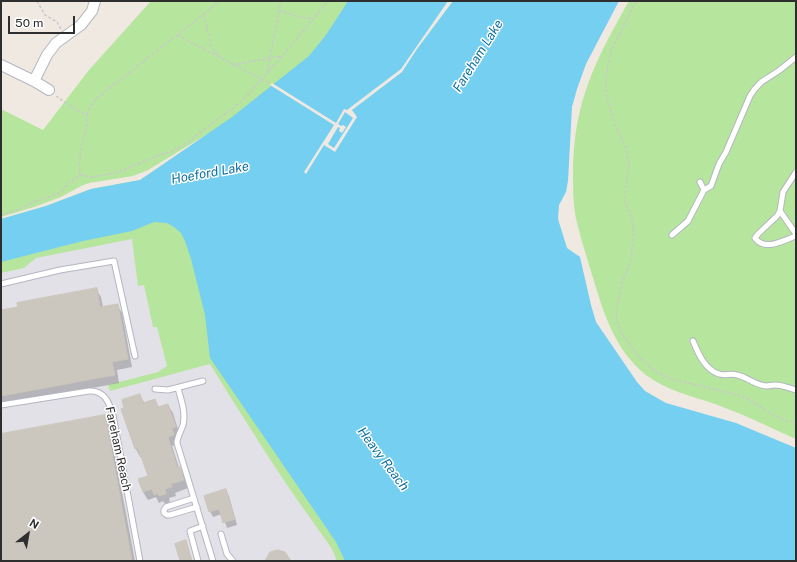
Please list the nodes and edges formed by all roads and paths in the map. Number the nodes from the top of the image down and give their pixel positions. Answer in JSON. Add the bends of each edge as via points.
{"nodes":[{"id":1,"x":37,"y":1,"type":"edge"},
{"id":2,"x":95,"y":1,"type":"edge"},
{"id":3,"x":220,"y":1,"type":"edge"},
{"id":4,"x":281,"y":1,"type":"edge"},
{"id":5,"x":328,"y":1,"type":"edge"},
{"id":6,"x":636,"y":1,"type":"edge"},
{"id":7,"x":279,"y":10,"type":"junction"},
{"id":8,"x":204,"y":14,"type":"junction"},
{"id":9,"x":313,"y":19,"type":"junction"},
{"id":10,"x":177,"y":35,"type":"junction"},
{"id":11,"x":65,"y":36,"type":"junction"},
{"id":12,"x":281,"y":56,"type":"junction"},
{"id":13,"x":796,"y":57,"type":"edge"},
{"id":14,"x":221,"y":59,"type":"junction"},
{"id":15,"x":269,"y":59,"type":"junction"},
{"id":16,"x":2,"y":65,"type":"edge"},
{"id":17,"x":233,"y":65,"type":"junction"},
{"id":18,"x":266,"y":73,"type":"junction"},
{"id":19,"x":261,"y":79,"type":"junction"},
{"id":20,"x":34,"y":81,"type":"junction"},
{"id":21,"x":269,"y":83,"type":"dead end"},
{"id":22,"x":48,"y":90,"type":"joint"},
{"id":23,"x":87,"y":115,"type":"junction"},
{"id":24,"x":796,"y":172,"type":"edge"},
{"id":25,"x":80,"y":175,"type":"junction"},
{"id":26,"x":700,"y":182,"type":"dead end"},
{"id":27,"x":704,"y":190,"type":"junction"},
{"id":28,"x":780,"y":211,"type":"junction"},
{"id":29,"x":1,"y":215,"type":"edge"},
{"id":30,"x":672,"y":235,"type":"dead end"},
{"id":31,"x":796,"y":235,"type":"edge"},
{"id":32,"x":1,"y":284,"type":"edge"},
{"id":33,"x":693,"y":341,"type":"dead end"},
{"id":34,"x":135,"y":356,"type":"dead end"},
{"id":35,"x":203,"y":381,"type":"dead end"},
{"id":36,"x":178,"y":388,"type":"junction"},
{"id":37,"x":155,"y":389,"type":"dead end"},
{"id":38,"x":796,"y":390,"type":"edge"},
{"id":39,"x":1,"y":405,"type":"edge"},
{"id":40,"x":796,"y":424,"type":"edge"},
{"id":41,"x":194,"y":498,"type":"junction"},
{"id":42,"x":197,"y":507,"type":"junction"},
{"id":43,"x":203,"y":526,"type":"junction"},
{"id":44,"x":221,"y":534,"type":"dead end"},
{"id":45,"x":140,"y":561,"type":"edge"},
{"id":46,"x":198,"y":561,"type":"edge"},
{"id":47,"x":213,"y":561,"type":"edge"},
{"id":48,"x":233,"y":561,"type":"edge"}],
"edges":[{"from":1,"to":11,"type":"path","via":[[45,15],[57,22]]},
{"from":2,"to":11,"type":"street","via":[[92,11],[81,25]]},
{"from":3,"to":8,"type":"path"},
{"from":4,"to":7,"type":"path"},
{"from":5,"to":9,"type":"path"},
{"from":6,"to":40,"type":"path","via":[[610,53],[606,77],[609,105],[626,148],[629,165],[624,200],[633,222],[634,233],[630,264],[622,283],[616,316],[620,331],[638,356],[656,372],[674,380],[745,397],[775,416]]},
{"from":7,"to":9,"type":"path"},
{"from":7,"to":15,"type":"path"},
{"from":8,"to":10,"type":"path"},
{"from":8,"to":14,"type":"path","via":[[211,46]]},
{"from":9,"to":12,"type":"path"},
{"from":10,"to":14,"type":"path"},
{"from":10,"to":23,"type":"path","via":[[97,98]]},
{"from":11,"to":20,"type":"street","via":[[47,55]]},
{"from":12,"to":15,"type":"path"},
{"from":12,"to":18,"type":"path"},
{"from":13,"to":27,"type":"lane","via":[[755,87],[711,186]]},
{"from":14,"to":17,"type":"path"},
{"from":15,"to":17,"type":"path"},
{"from":15,"to":18,"type":"path"},
{"from":16,"to":20,"type":"street"},
{"from":17,"to":19,"type":"path"},
{"from":18,"to":19,"type":"path"},
{"from":19,"to":21,"type":"path"},
{"from":19,"to":25,"type":"path","via":[[231,110],[171,152],[116,173]]},
{"from":20,"to":22,"type":"street"},
{"from":22,"to":23,"type":"path"},
{"from":23,"to":25,"type":"path","via":[[79,153]]},
{"from":24,"to":28,"type":"lane","via":[[783,192]]},
{"from":25,"to":29,"type":"path","via":[[58,194]]},
{"from":26,"to":27,"type":"lane"},
{"from":27,"to":30,"type":"lane","via":[[688,221]]},
{"from":28,"to":31,"type":"lane"},
{"from":28,"to":31,"type":"lane","via":[[778,216],[758,234],[758,241],[772,244]]},
{"from":32,"to":34,"type":"lane","via":[[114,261]]},
{"from":33,"to":38,"type":"lane","via":[[698,354],[709,368],[718,374],[735,374],[767,386],[785,386]]},
{"from":35,"to":36,"type":"lane"},
{"from":36,"to":37,"type":"lane"},
{"from":36,"to":41,"type":"lane","via":[[184,415],[177,443]]},
{"from":39,"to":45,"type":"lane","name":"Fareham Reach","via":[[93,391],[105,397],[112,415]]},
{"from":41,"to":42,"type":"lane"},
{"from":41,"to":42,"type":"lane","via":[[166,507],[164,512],[170,515]]},
{"from":42,"to":43,"type":"lane"},
{"from":43,"to":46,"type":"lane","via":[[190,532]]},
{"from":43,"to":47,"type":"lane"},
{"from":44,"to":48,"type":"lane","via":[[227,554]]}]}
